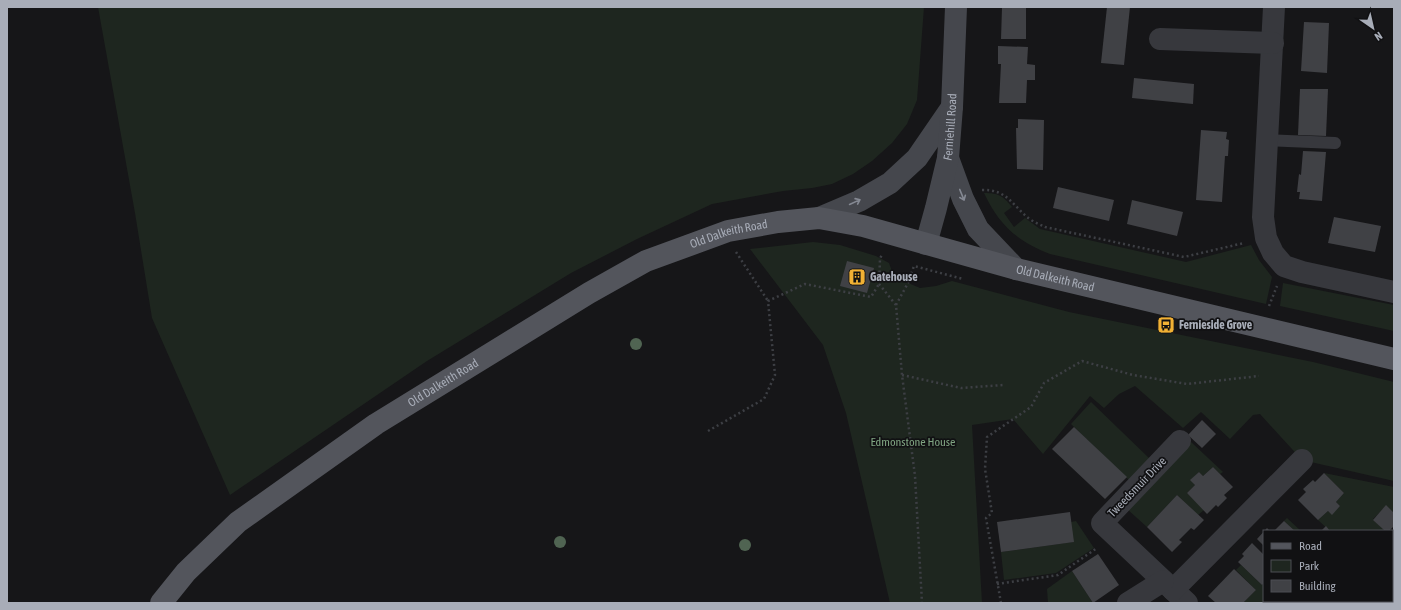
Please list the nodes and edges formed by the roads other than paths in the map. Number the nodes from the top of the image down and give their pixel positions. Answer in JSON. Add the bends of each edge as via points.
{"nodes":[{"id":1,"x":956,"y":7,"type":"edge"},
{"id":2,"x":1274,"y":7,"type":"edge"},
{"id":3,"x":1160,"y":39,"type":"dead end"},
{"id":4,"x":1273,"y":43,"type":"junction"},
{"id":5,"x":952,"y":107,"type":"junction"},
{"id":6,"x":1267,"y":140,"type":"junction"},
{"id":7,"x":1335,"y":144,"type":"dead end"},
{"id":8,"x":948,"y":158,"type":"junction"},
{"id":9,"x":820,"y":218,"type":"junction"},
{"id":10,"x":926,"y":244,"type":"junction"},
{"id":11,"x":1016,"y":270,"type":"junction"},
{"id":12,"x":1394,"y":292,"type":"edge"},
{"id":13,"x":1394,"y":359,"type":"edge"},
{"id":14,"x":1180,"y":442,"type":"dead end"},
{"id":15,"x":1302,"y":460,"type":"dead end"},
{"id":16,"x":1174,"y":591,"type":"edge"},
{"id":17,"x":161,"y":603,"type":"edge"},
{"id":18,"x":1128,"y":603,"type":"edge"}],
"edges":[{"from":1,"to":5,"type":"main road","name":"Ferniehill Road"},
{"from":2,"to":4,"type":"street"},
{"from":3,"to":4,"type":"street"},
{"from":4,"to":6,"type":"street"},
{"from":5,"to":8,"type":"main road","name":"Ferniehill Road"},
{"from":9,"to":5,"type":"main road","one_way":true,"via":[[890,183],[917,158]]},
{"from":6,"to":7,"type":"lane"},
{"from":6,"to":12,"type":"street","via":[[1263,217],[1266,238],[1272,253],[1284,266],[1302,272]]},
{"from":8,"to":10,"type":"main road","name":"Ferniehill Road"},
{"from":8,"to":11,"type":"main road","one_way":true,"via":[[963,199],[978,229]]},
{"from":9,"to":10,"type":"main road","name":"Old Dalkeith Road","via":[[863,226]]},
{"from":9,"to":17,"type":"main road","name":"Old Dalkeith Road","via":[[728,231],[646,261],[589,293],[376,424],[238,522],[186,572]]},
{"from":10,"to":11,"type":"main road","name":"Old Dalkeith Road"},
{"from":11,"to":13,"type":"main road","name":"Old Dalkeith Road"},
{"from":14,"to":16,"type":"street","name":"Tweedsmuir Drive","via":[[1102,523]]},
{"from":15,"to":16,"type":"street"},
{"from":16,"to":18,"type":"street"}]}
